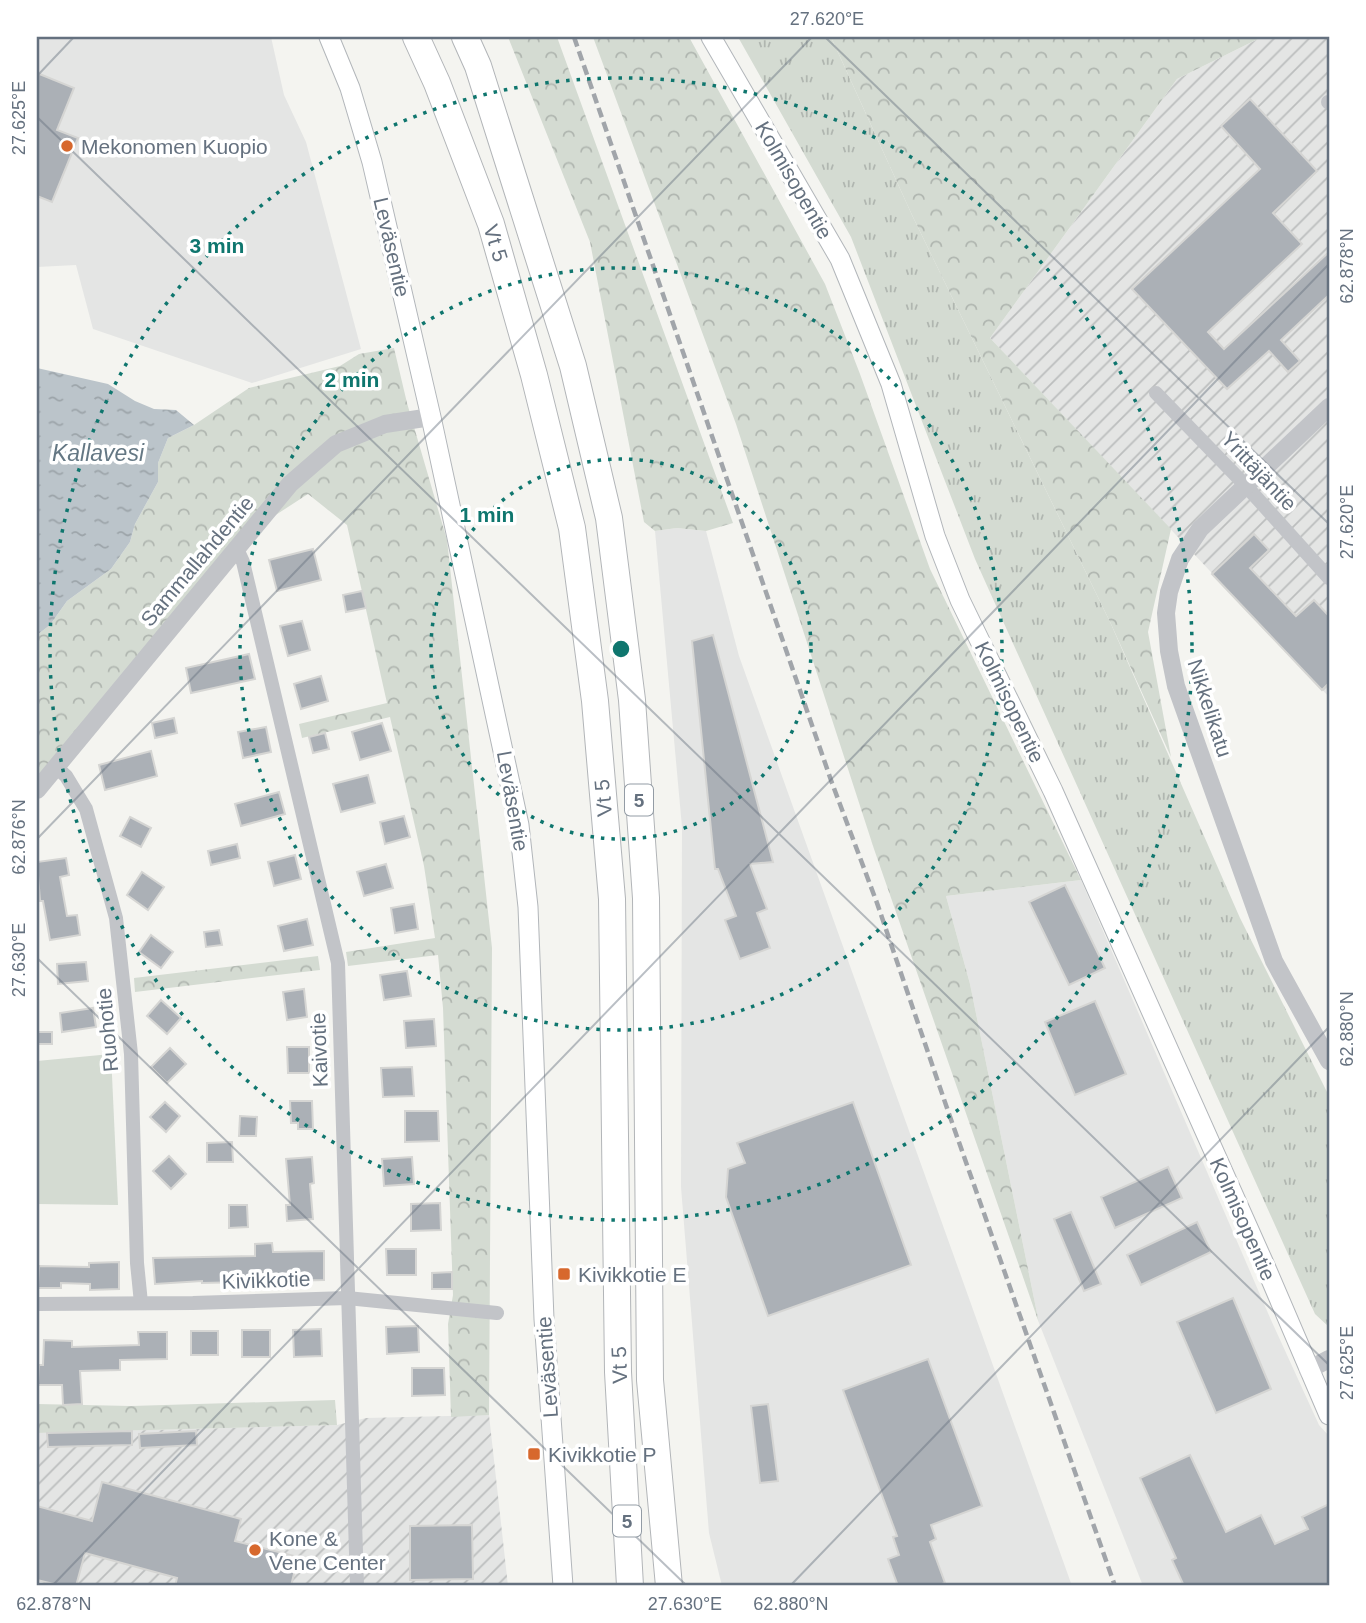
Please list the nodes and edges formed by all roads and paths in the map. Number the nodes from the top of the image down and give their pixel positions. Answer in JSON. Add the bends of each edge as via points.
{"nodes":[{"id":1,"x":329,"y":37,"type":"edge"},
{"id":2,"x":416,"y":37,"type":"edge"},
{"id":3,"x":465,"y":37,"type":"edge"},
{"id":4,"x":712,"y":37,"type":"edge"},
{"id":5,"x":1156,"y":393,"type":"dead end"},
{"id":6,"x":1329,"y":407,"type":"edge"},
{"id":7,"x":431,"y":417,"type":"junction"},
{"id":8,"x":1245,"y":486,"type":"junction"},
{"id":9,"x":237,"y":549,"type":"junction"},
{"id":10,"x":1329,"y":579,"type":"edge"},
{"id":11,"x":56,"y":767,"type":"junction"},
{"id":12,"x":37,"y":790,"type":"edge"},
{"id":13,"x":1329,"y":1061,"type":"edge"},
{"id":14,"x":347,"y":1298,"type":"junction"},
{"id":15,"x":141,"y":1303,"type":"junction"},
{"id":16,"x":37,"y":1304,"type":"edge"},
{"id":17,"x":497,"y":1313,"type":"dead end"},
{"id":18,"x":1329,"y":1359,"type":"edge"},
{"id":19,"x":1308,"y":1370,"type":"junction"},
{"id":20,"x":1329,"y":1415,"type":"edge"},
{"id":21,"x":357,"y":1586,"type":"edge"},
{"id":22,"x":563,"y":1586,"type":"edge"},
{"id":23,"x":630,"y":1586,"type":"edge"},
{"id":24,"x":668,"y":1586,"type":"edge"}],
"edges":[{"from":1,"to":7,"type":"main road","name":"Leväsentie","via":[[372,162]]},
{"from":2,"to":23,"type":"highway","name":"Vt 5","number":"5","via":[[491,224],[534,374],[573,541],[595,701],[612,900],[618,1372]]},
{"from":3,"to":24,"type":"highway","name":"Vt 5","number":"5","via":[[573,366],[611,531],[632,700],[646,898],[650,1380]]},
{"from":4,"to":19,"type":"main road","name":"Kolmisopentie","via":[[840,259],[891,384],[935,537],[960,600],[1053,791]]},
{"from":5,"to":8,"type":"street","name":"Yrittäjäntie"},
{"from":6,"to":8,"type":"street","name":"Nikkelikatu"},
{"from":7,"to":9,"type":"street","name":"Sammallahdentie","via":[[385,424],[336,444],[290,484]]},
{"from":7,"to":22,"type":"main road","name":"Leväsentie","via":[[500,729],[528,907],[544,1319]]},
{"from":8,"to":10,"type":"street","name":"Yrittäjäntie"},
{"from":8,"to":13,"type":"street","name":"Nikkelikatu","via":[[1200,529],[1180,559],[1166,613],[1168,651],[1176,686],[1274,961]]},
{"from":9,"to":11,"type":"street","name":"Sammallahdentie"},
{"from":9,"to":14,"type":"street","name":"Kaivotie","via":[[338,963]]},
{"from":11,"to":12,"type":"street","name":"Sammallahdentie"},
{"from":11,"to":15,"type":"street","name":"Ruohotie","via":[[86,809],[117,918],[131,1054]]},
{"from":14,"to":15,"type":"street","name":"Kivikkotie"},
{"from":14,"to":17,"type":"street","name":"Kivikkotie"},
{"from":14,"to":21,"type":"street","name":"Kaivotie"},
{"from":15,"to":16,"type":"street","name":"Kivikkotie"},
{"from":18,"to":19,"type":"street"},
{"from":19,"to":20,"type":"main road","name":"Kolmisopentie"}]}
